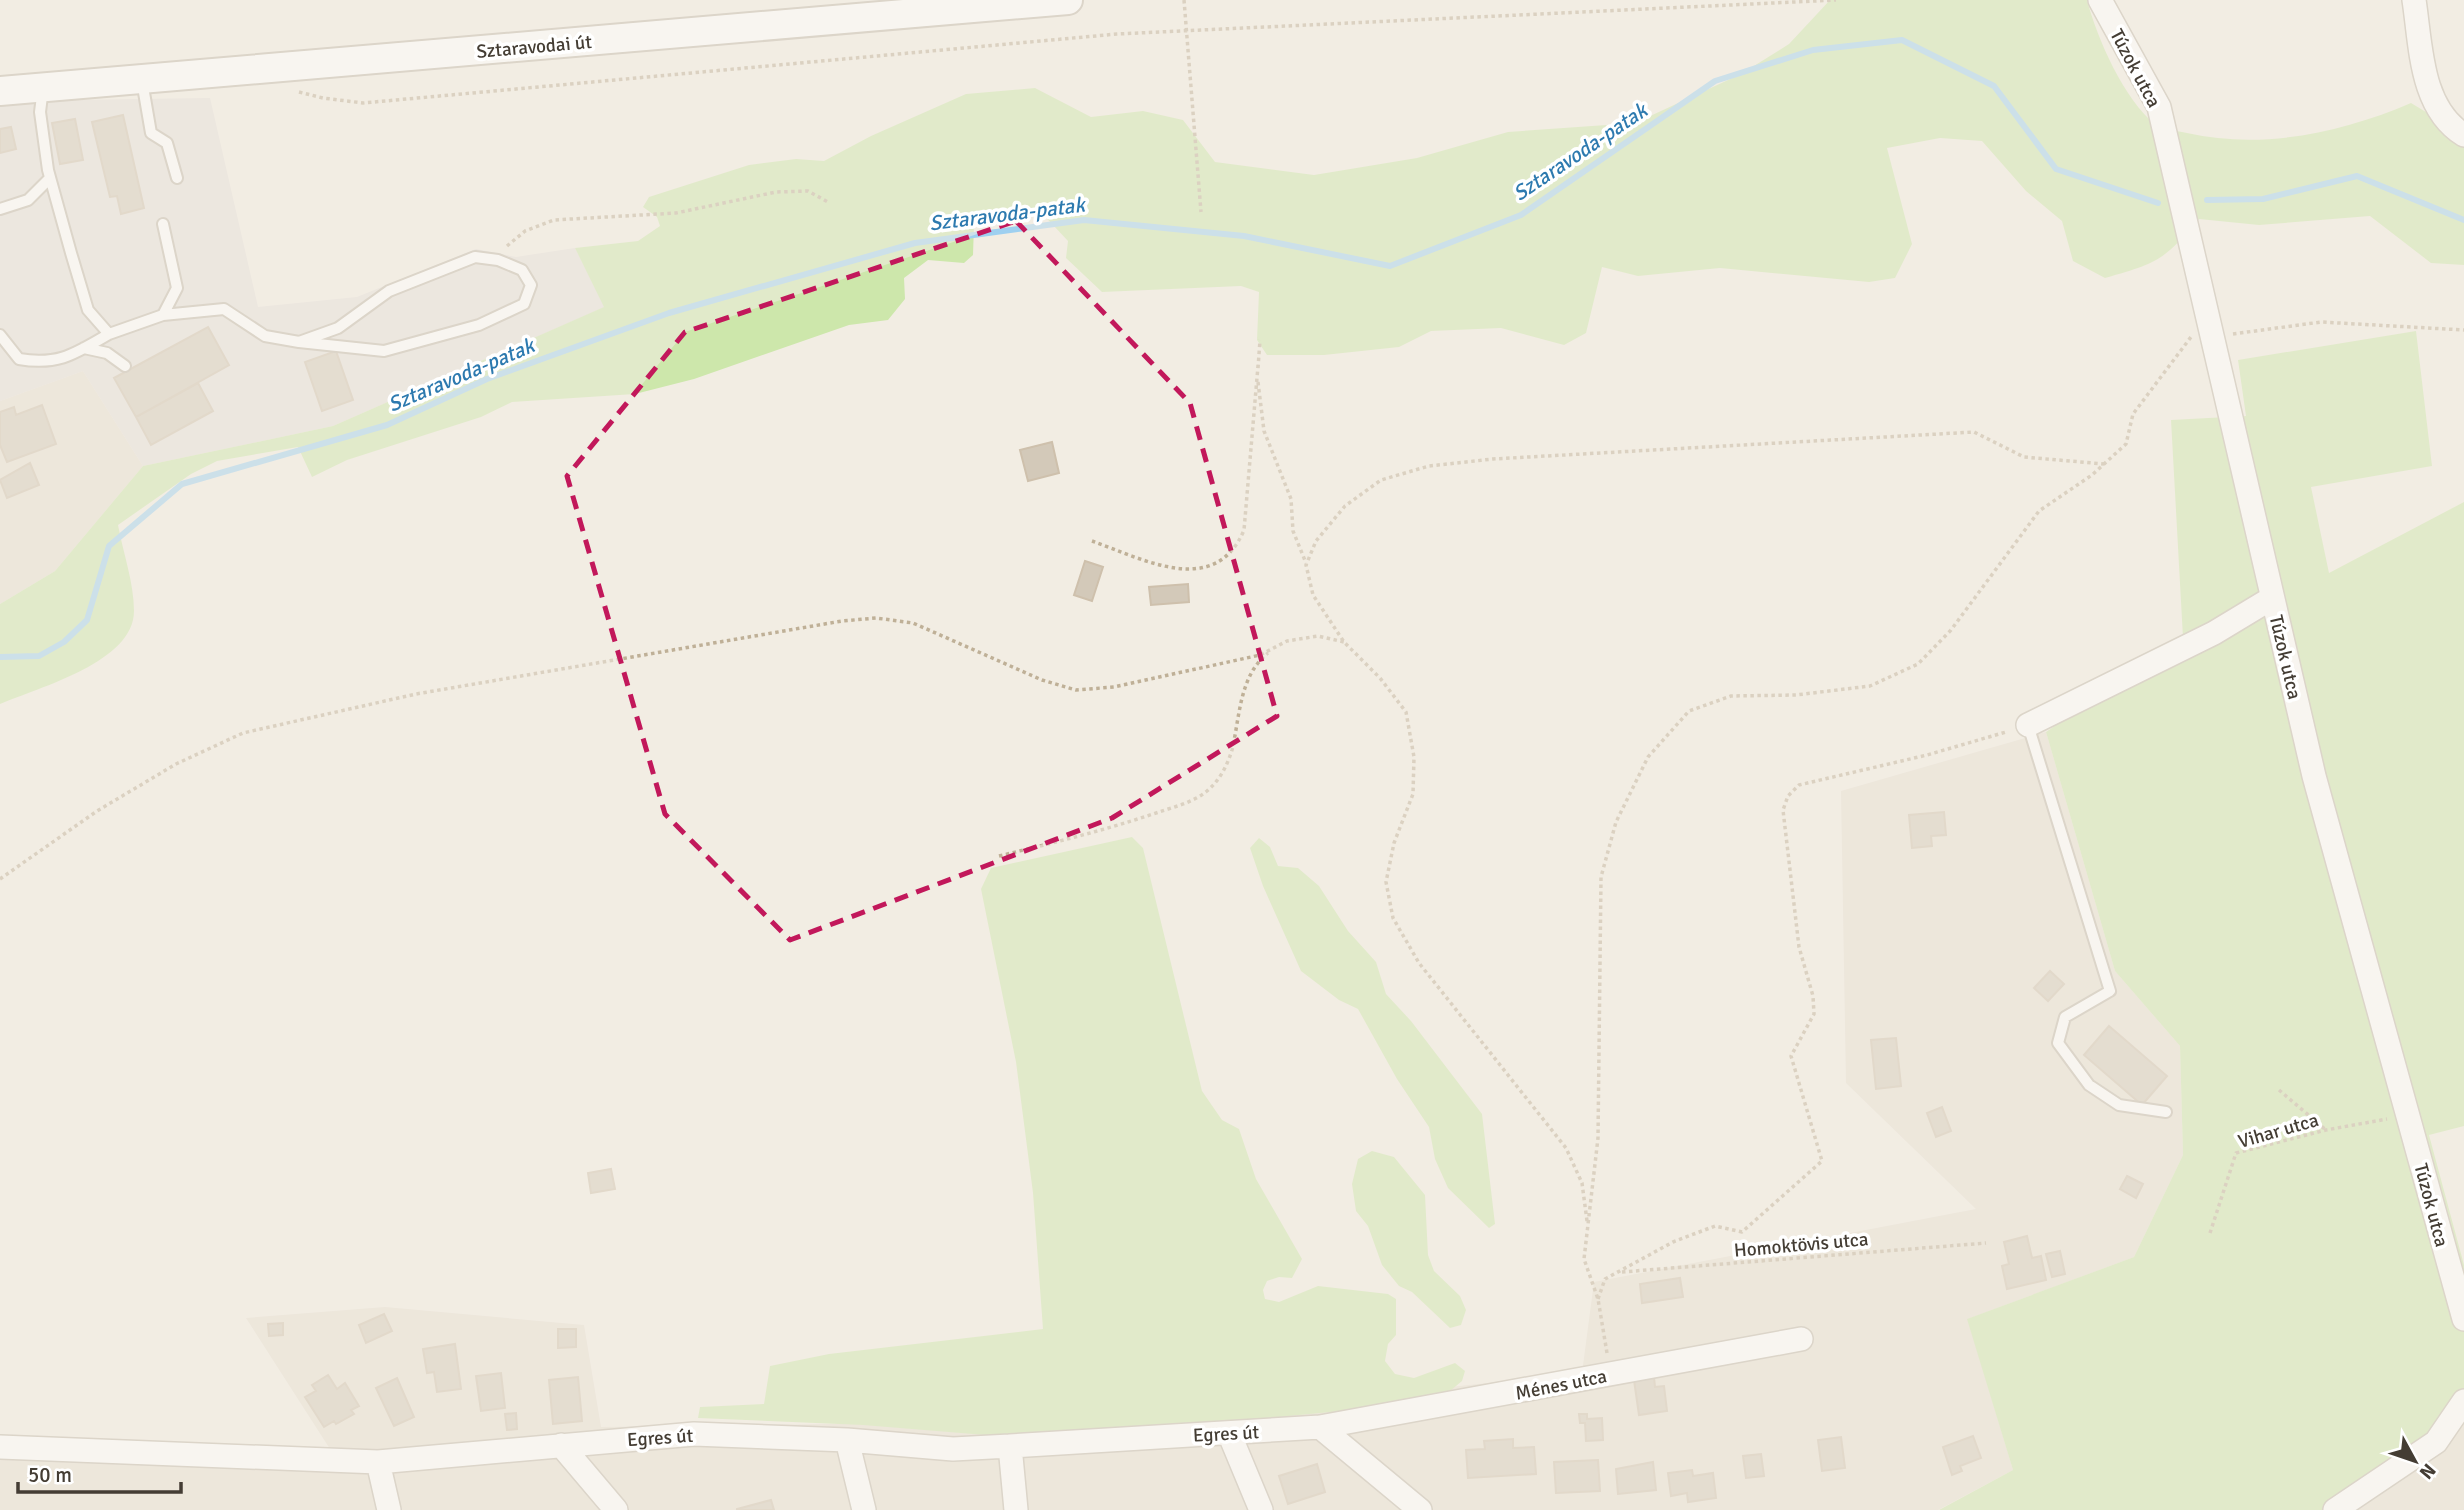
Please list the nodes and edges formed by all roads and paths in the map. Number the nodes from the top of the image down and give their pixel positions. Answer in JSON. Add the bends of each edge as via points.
{"nodes":[{"id":1,"x":1068,"y":0,"type":"edge"},
{"id":2,"x":1184,"y":0,"type":"edge"},
{"id":3,"x":1836,"y":0,"type":"edge"},
{"id":4,"x":2100,"y":0,"type":"edge"},
{"id":5,"x":2414,"y":0,"type":"edge"},
{"id":6,"x":1187,"y":32,"type":"junction"},
{"id":7,"x":274,"y":69,"type":"junction"},
{"id":8,"x":142,"y":81,"type":"junction"},
{"id":9,"x":43,"y":88,"type":"junction"},
{"id":10,"x":0,"y":91,"type":"edge"},
{"id":11,"x":2464,"y":135,"type":"edge"},
{"id":12,"x":50,"y":178,"type":"junction"},
{"id":13,"x":177,"y":178,"type":"dead end"},
{"id":14,"x":828,"y":202,"type":"dead end"},
{"id":15,"x":0,"y":209,"type":"edge"},
{"id":16,"x":1201,"y":212,"type":"dead end"},
{"id":17,"x":163,"y":224,"type":"dead end"},
{"id":18,"x":498,"y":260,"type":"junction"},
{"id":19,"x":2206,"y":311,"type":"junction"},
{"id":20,"x":163,"y":315,"type":"junction"},
{"id":21,"x":2464,"y":330,"type":"edge"},
{"id":22,"x":109,"y":334,"type":"junction"},
{"id":23,"x":0,"y":335,"type":"edge"},
{"id":24,"x":2212,"y":336,"type":"junction"},
{"id":25,"x":1260,"y":340,"type":"dead end"},
{"id":26,"x":299,"y":342,"type":"junction"},
{"id":27,"x":84,"y":348,"type":"junction"},
{"id":28,"x":125,"y":366,"type":"dead end"},
{"id":29,"x":1258,"y":366,"type":"junction"},
{"id":30,"x":2104,"y":464,"type":"junction"},
{"id":31,"x":1091,"y":541,"type":"dead end"},
{"id":32,"x":1306,"y":565,"type":"junction"},
{"id":33,"x":2272,"y":598,"type":"junction"},
{"id":34,"x":1344,"y":642,"type":"junction"},
{"id":35,"x":1276,"y":648,"type":"junction"},
{"id":36,"x":2028,"y":725,"type":"junction"},
{"id":37,"x":999,"y":856,"type":"dead end"},
{"id":38,"x":0,"y":879,"type":"edge"},
{"id":39,"x":2278,"y":1090,"type":"dead end"},
{"id":40,"x":2166,"y":1112,"type":"dead end"},
{"id":41,"x":2408,"y":1115,"type":"junction"},
{"id":42,"x":2326,"y":1130,"type":"junction"},
{"id":43,"x":1587,"y":1221,"type":"junction"},
{"id":44,"x":2210,"y":1233,"type":"dead end"},
{"id":45,"x":1986,"y":1243,"type":"dead end"},
{"id":46,"x":1618,"y":1272,"type":"junction"},
{"id":47,"x":1598,"y":1299,"type":"junction"},
{"id":48,"x":2464,"y":1320,"type":"edge"},
{"id":49,"x":1801,"y":1339,"type":"dead end"},
{"id":50,"x":1595,"y":1378,"type":"junction"},
{"id":51,"x":2464,"y":1401,"type":"edge"},
{"id":52,"x":1320,"y":1427,"type":"junction"},
{"id":53,"x":1228,"y":1433,"type":"junction"},
{"id":54,"x":847,"y":1440,"type":"junction"},
{"id":55,"x":561,"y":1445,"type":"junction"},
{"id":56,"x":1010,"y":1446,"type":"junction"},
{"id":57,"x":0,"y":1447,"type":"edge"},
{"id":58,"x":378,"y":1462,"type":"junction"},
{"id":59,"x":389,"y":1510,"type":"edge"},
{"id":60,"x":616,"y":1510,"type":"edge"},
{"id":61,"x":864,"y":1510,"type":"edge"},
{"id":62,"x":1016,"y":1510,"type":"edge"},
{"id":63,"x":1261,"y":1510,"type":"edge"},
{"id":64,"x":1419,"y":1510,"type":"edge"},
{"id":65,"x":2335,"y":1510,"type":"edge"}],
"edges":[{"from":1,"to":7,"type":"street","name":"Sztaravodai út"},
{"from":2,"to":6,"type":"path"},
{"from":3,"to":6,"type":"path"},
{"from":4,"to":19,"type":"street","name":"Túzok utca","via":[[2159,107]]},
{"from":5,"to":11,"type":"street","via":[[2424,78],[2436,102]]},
{"from":6,"to":7,"type":"path","via":[[1116,34],[363,103],[302,94]]},
{"from":6,"to":16,"type":"path"},
{"from":7,"to":8,"type":"street","name":"Sztaravodai út"},
{"from":8,"to":9,"type":"street","name":"Sztaravodai út"},
{"from":8,"to":13,"type":"lane","via":[[150,133],[167,143]]},
{"from":9,"to":10,"type":"street","name":"Sztaravodai út"},
{"from":9,"to":12,"type":"lane","via":[[40,112]]},
{"from":12,"to":15,"type":"lane","via":[[28,200]]},
{"from":12,"to":22,"type":"lane","via":[[88,310]]},
{"from":14,"to":18,"type":"path","via":[[808,191],[776,192],[676,213],[554,220],[524,231],[510,241]]},
{"from":17,"to":20,"type":"lane","via":[[177,288]]},
{"from":18,"to":26,"type":"lane","via":[[475,257],[445,268],[390,291],[338,328]]},
{"from":18,"to":26,"type":"lane","via":[[522,270],[531,285],[524,304],[479,325],[384,351]]},
{"from":19,"to":24,"type":"street","name":"Túzok utca"},
{"from":19,"to":30,"type":"path","via":[[2183,351],[2133,414],[2126,444]]},
{"from":20,"to":22,"type":"lane"},
{"from":20,"to":26,"type":"lane","via":[[224,309],[265,336]]},
{"from":21,"to":24,"type":"path","via":[[2321,322]]},
{"from":22,"to":27,"type":"lane"},
{"from":23,"to":27,"type":"lane","via":[[19,359],[45,363]]},
{"from":24,"to":33,"type":"street","name":"Túzok utca"},
{"from":25,"to":29,"type":"path"},
{"from":27,"to":28,"type":"lane","via":[[107,353]]},
{"from":29,"to":31,"type":"path","via":[[1244,530],[1236,550],[1203,569],[1181,569]]},
{"from":29,"to":32,"type":"path","via":[[1264,430],[1291,499],[1293,531]]},
{"from":30,"to":32,"type":"path","via":[[2024,457],[1974,432],[1429,466],[1381,480],[1345,506],[1316,541]]},
{"from":30,"to":43,"type":"path","via":[[2039,511],[1951,630],[1918,664],[1870,686],[1797,695],[1731,696],[1689,711],[1648,757],[1616,822],[1601,877],[1598,1138]]},
{"from":32,"to":34,"type":"path","via":[[1313,594]]},
{"from":33,"to":36,"type":"street","via":[[2214,633]]},
{"from":33,"to":41,"type":"street","name":"Túzok utca","via":[[2314,776]]},
{"from":34,"to":35,"type":"path","via":[[1318,636]]},
{"from":34,"to":43,"type":"path","via":[[1406,712],[1414,757],[1413,794],[1394,843],[1386,882],[1393,918],[1419,963],[1566,1148],[1582,1183]]},
{"from":35,"to":37,"type":"path","via":[[1251,672],[1231,752],[1222,775],[1206,792],[1109,829]]},
{"from":35,"to":38,"type":"path","via":[[1114,687],[1076,690],[1042,680],[913,623],[876,618],[416,694],[243,733],[164,771],[97,811]]},
{"from":36,"to":40,"type":"lane","via":[[2110,991],[2065,1017],[2058,1043],[2089,1085],[2119,1105]]},
{"from":36,"to":46,"type":"path","via":[[1927,755],[1798,785],[1788,796],[1783,810],[1799,947],[1814,1014],[1791,1056],[1822,1161],[1742,1232],[1715,1226],[1673,1242]]},
{"from":39,"to":42,"type":"path"},
{"from":41,"to":42,"type":"path","name":"Vihar utca"},
{"from":41,"to":48,"type":"street","name":"Túzok utca"},
{"from":42,"to":44,"type":"path","name":"Vihar utca","via":[[2236,1153]]},
{"from":43,"to":47,"type":"path","via":[[1584,1259]]},
{"from":45,"to":46,"type":"path","name":"Homoktövis utca"},
{"from":46,"to":47,"type":"path","via":[[1605,1279]]},
{"from":47,"to":50,"type":"path","via":[[1608,1355]]},
{"from":49,"to":50,"type":"street","name":"Ménes utca"},
{"from":50,"to":52,"type":"street","name":"Ménes utca"},
{"from":51,"to":65,"type":"street","via":[[2436,1442]]},
{"from":52,"to":53,"type":"street","name":"Egres út"},
{"from":52,"to":64,"type":"street"},
{"from":53,"to":56,"type":"street","name":"Egres út"},
{"from":53,"to":63,"type":"street"},
{"from":54,"to":55,"type":"street","name":"Egres út","via":[[694,1434]]},
{"from":54,"to":56,"type":"street","name":"Egres út","via":[[953,1449]]},
{"from":54,"to":61,"type":"street"},
{"from":55,"to":58,"type":"street","name":"Egres út"},
{"from":55,"to":60,"type":"street"},
{"from":56,"to":62,"type":"street"},
{"from":57,"to":58,"type":"street","name":"Egres út"},
{"from":58,"to":59,"type":"street"}]}
